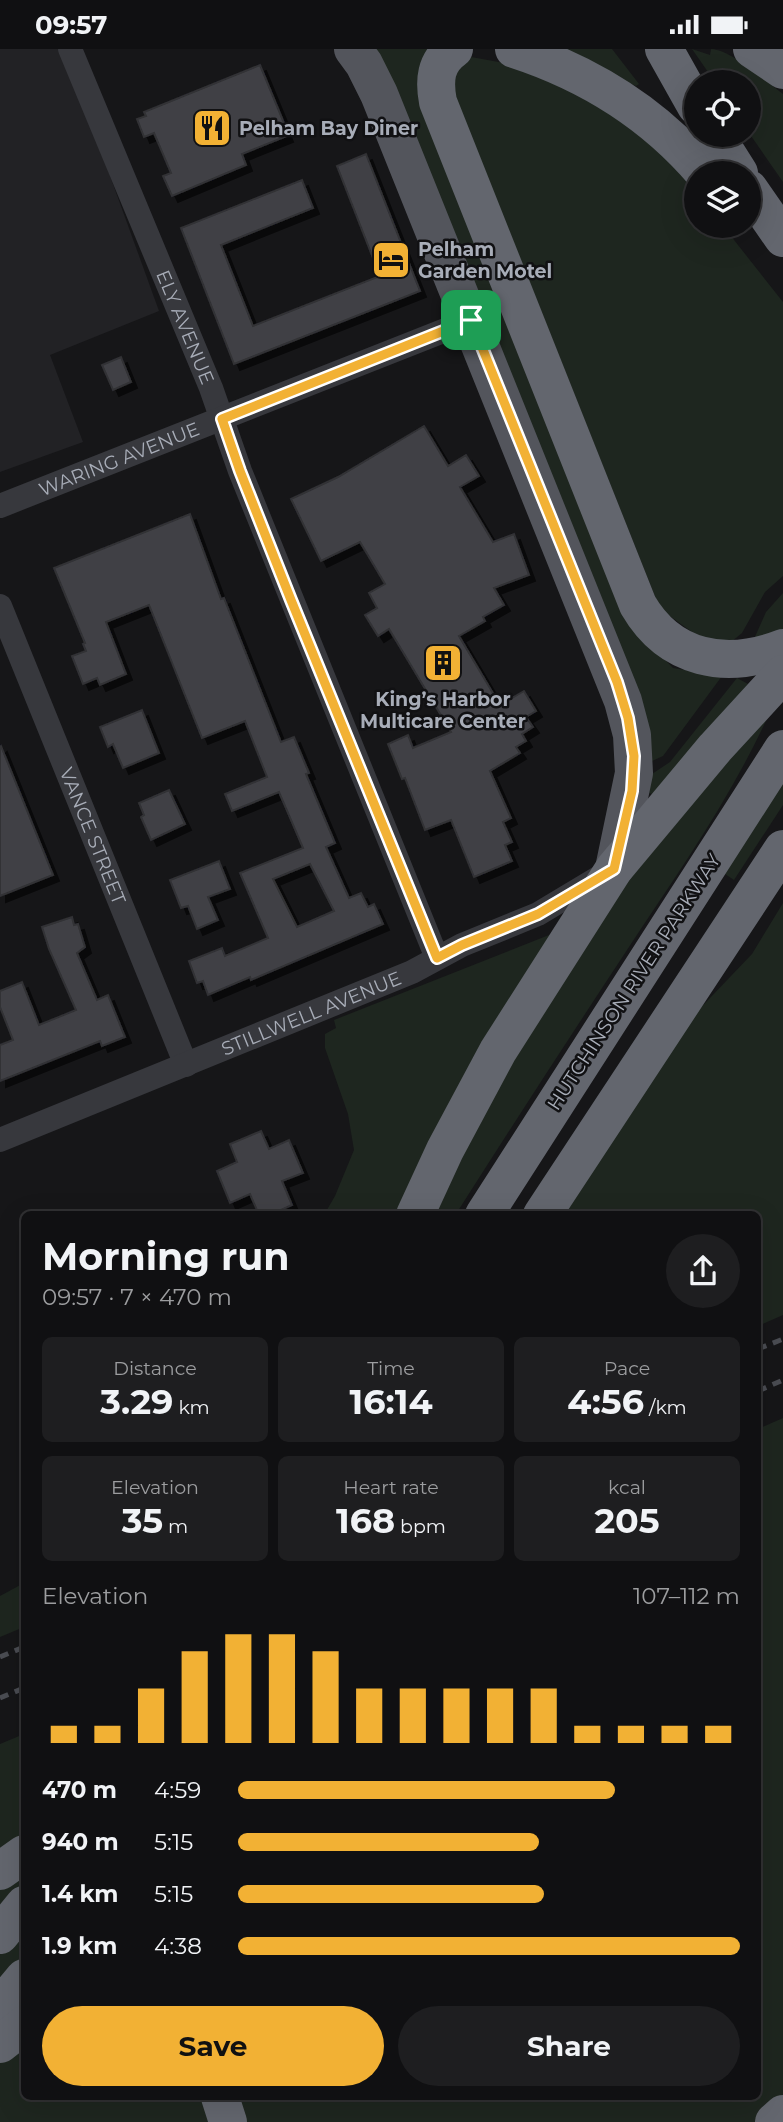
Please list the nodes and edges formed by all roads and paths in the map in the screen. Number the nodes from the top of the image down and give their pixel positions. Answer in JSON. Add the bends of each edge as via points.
{"nodes":[{"id":1,"x":70,"y":49,"type":"edge"},
{"id":2,"x":353,"y":49,"type":"edge"},
{"id":3,"x":454,"y":49,"type":"edge"},
{"id":4,"x":514,"y":49,"type":"edge"},
{"id":5,"x":664,"y":49,"type":"edge"},
{"id":6,"x":752,"y":49,"type":"edge"},
{"id":7,"x":783,"y":70,"type":"edge"},
{"id":8,"x":684,"y":85,"type":"edge"},
{"id":9,"x":693,"y":161,"type":"edge"},
{"id":10,"x":761,"y":206,"type":"edge"},
{"id":11,"x":761,"y":237,"type":"edge"},
{"id":12,"x":783,"y":238,"type":"edge"},
{"id":13,"x":783,"y":260,"type":"edge"},
{"id":14,"x":471,"y":320,"type":"junction"},
{"id":15,"x":222,"y":419,"type":"junction"},
{"id":16,"x":0,"y":506,"type":"edge"},
{"id":17,"x":0,"y":606,"type":"edge"},
{"id":18,"x":783,"y":649,"type":"edge"},
{"id":19,"x":783,"y":674,"type":"edge"},
{"id":20,"x":783,"y":749,"type":"edge"},
{"id":21,"x":783,"y":849,"type":"edge"},
{"id":22,"x":614,"y":869,"type":"junction"},
{"id":23,"x":437,"y":958,"type":"junction"},
{"id":24,"x":186,"y":1065,"type":"junction"},
{"id":25,"x":0,"y":1140,"type":"edge"},
{"id":26,"x":417,"y":1211,"type":"edge"},
{"id":27,"x":487,"y":1211,"type":"edge"},
{"id":28,"x":545,"y":1211,"type":"edge"},
{"id":29,"x":21,"y":1856,"type":"edge"},
{"id":30,"x":0,"y":1871,"type":"edge"},
{"id":31,"x":21,"y":1909,"type":"edge"},
{"id":32,"x":0,"y":1935,"type":"edge"},
{"id":33,"x":21,"y":1982,"type":"edge"},
{"id":34,"x":0,"y":2007,"type":"edge"},
{"id":35,"x":21,"y":2027,"type":"edge"},
{"id":36,"x":0,"y":2044,"type":"edge"},
{"id":37,"x":221,"y":2100,"type":"edge"},
{"id":38,"x":783,"y":2115,"type":"edge"},
{"id":39,"x":228,"y":2122,"type":"edge"},
{"id":40,"x":774,"y":2122,"type":"edge"}],
"edges":[{"from":1,"to":15,"type":"street","name":"ELY AVENUE"},
{"from":2,"to":14,"type":"main road","via":[[371,75]]},
{"from":3,"to":18,"type":"highway","via":[[437,70],[438,101],[638,605],[664,638],[699,655],[736,659]]},
{"from":4,"to":9,"type":"highway","via":[[572,71],[616,95]]},
{"from":5,"to":8,"type":"highway"},
{"from":6,"to":7,"type":"highway"},
{"from":10,"to":12,"type":"highway"},
{"from":11,"to":13,"type":"highway"},
{"from":14,"to":15,"type":"street","name":"WARING AVENUE"},
{"from":14,"to":22,"type":"main road","via":[[628,718],[634,773]]},
{"from":15,"to":16,"type":"street","name":"WARING AVENUE"},
{"from":15,"to":23,"type":"street","name":"ELY AVENUE"},
{"from":17,"to":24,"type":"street","name":"VANCE STREET"},
{"from":19,"to":22,"type":"highway"},
{"from":20,"to":27,"type":"highway","name":"HUTCHINSON RIVER PARKWAY"},
{"from":21,"to":28,"type":"highway"},
{"from":22,"to":23,"type":"street","name":"STILLWELL AVENUE","via":[[538,914]]},
{"from":22,"to":26,"type":"highway","via":[[498,1051]]},
{"from":23,"to":24,"type":"street","name":"STILLWELL AVENUE"},
{"from":24,"to":25,"type":"street","name":"STILLWELL AVENUE"},
{"from":29,"to":30,"type":"highway"},
{"from":31,"to":32,"type":"highway"},
{"from":33,"to":34,"type":"highway"},
{"from":35,"to":36,"type":"highway"},
{"from":37,"to":39,"type":"highway"},
{"from":38,"to":40,"type":"highway"}]}
